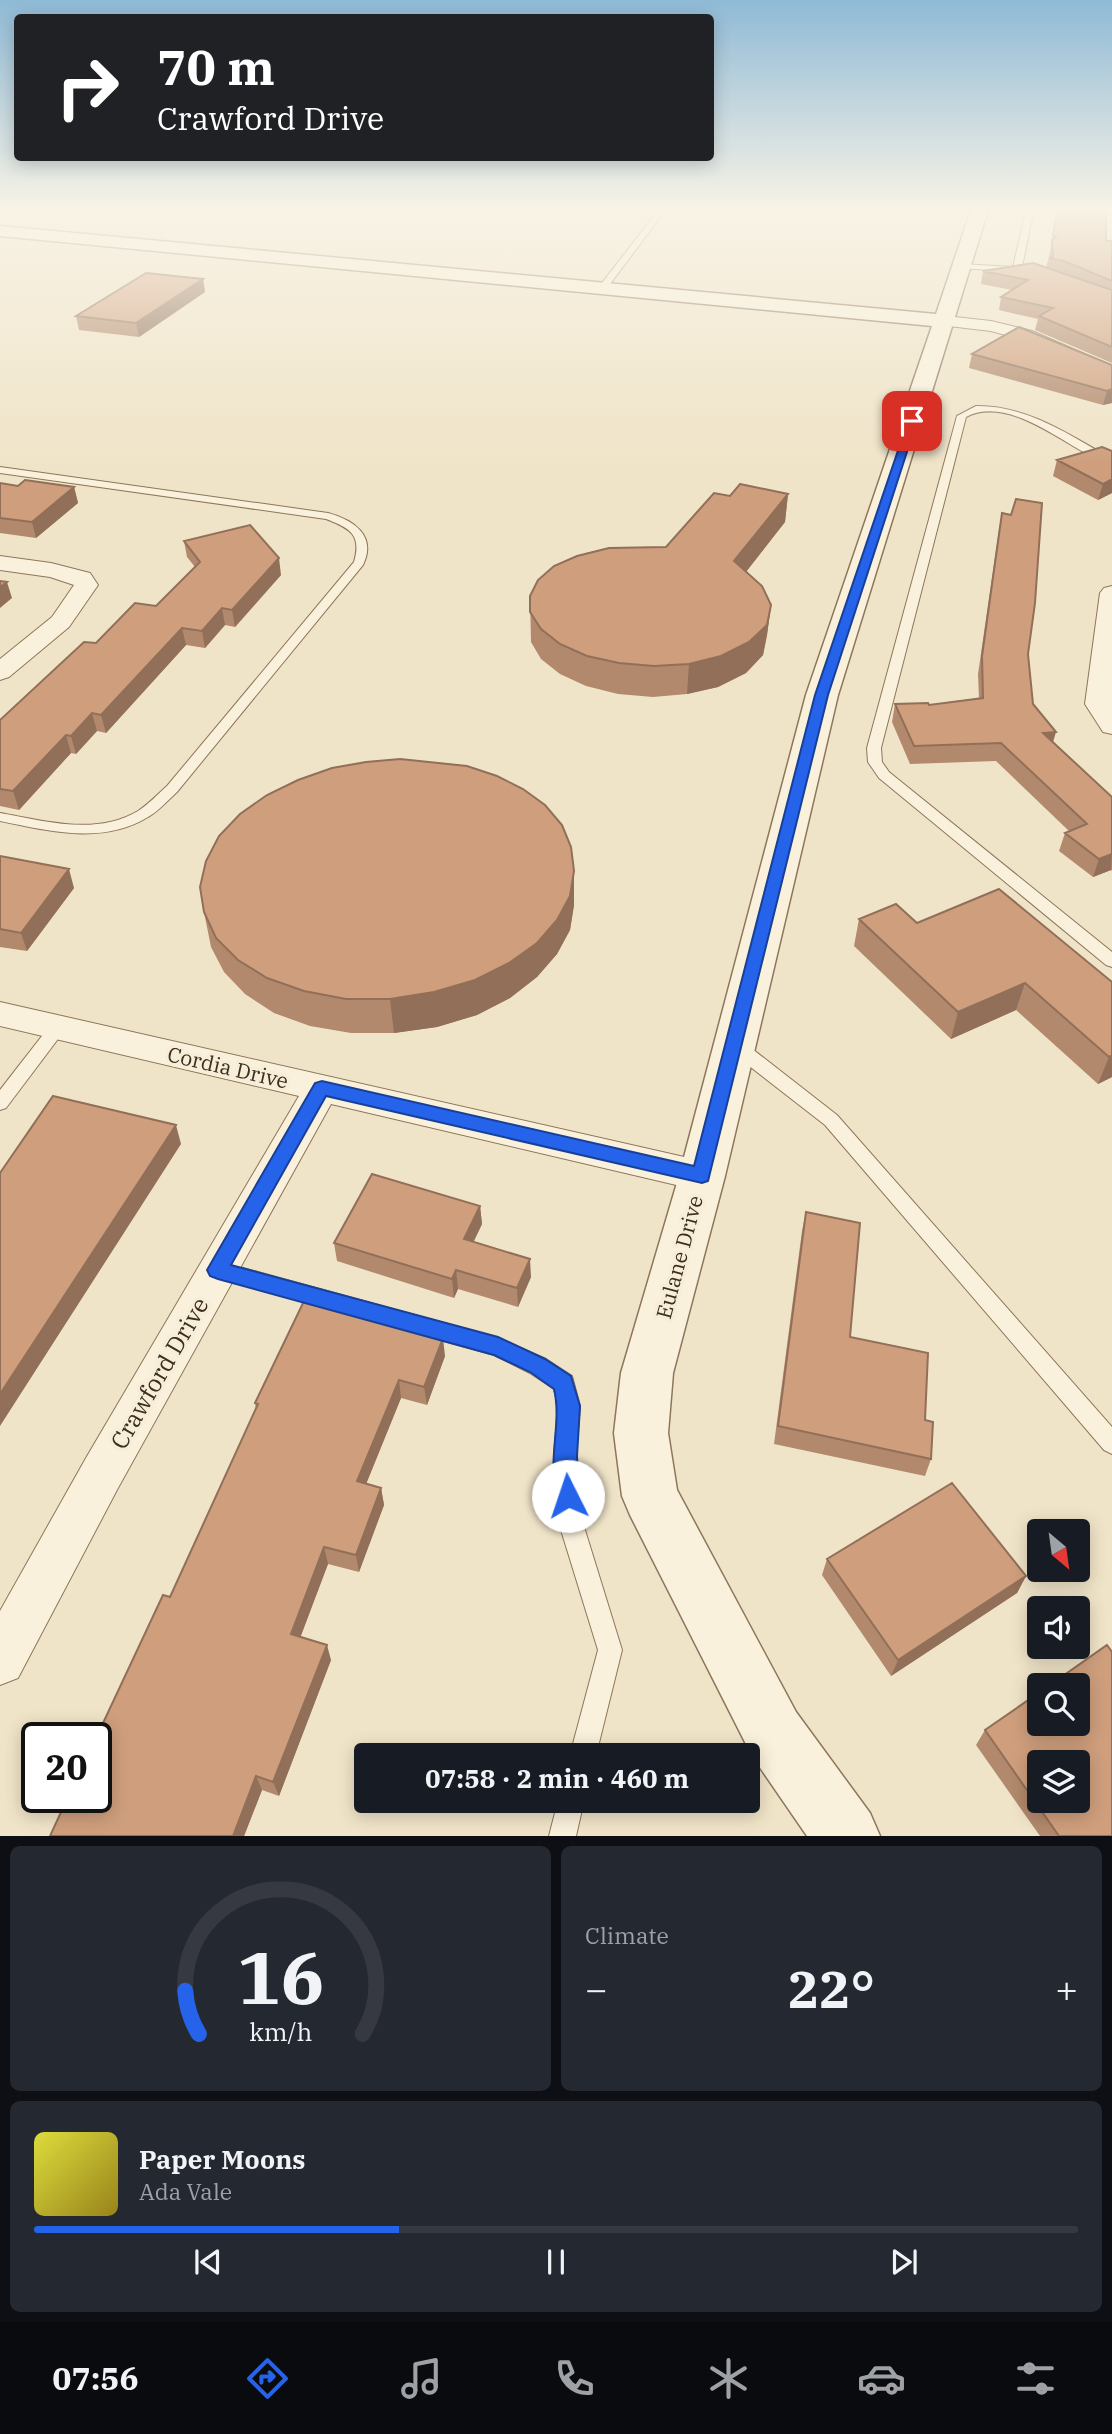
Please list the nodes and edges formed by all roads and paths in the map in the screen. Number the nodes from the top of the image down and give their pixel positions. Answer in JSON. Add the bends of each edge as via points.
{"nodes":[{"id":1,"x":638,"y":293,"type":"edge"},
{"id":2,"x":954,"y":293,"type":"edge"},
{"id":3,"x":906,"y":296,"type":"dead end"},
{"id":4,"x":782,"y":307,"type":"junction"},
{"id":5,"x":946,"y":321,"type":"junction"},
{"id":6,"x":1112,"y":373,"type":"edge"},
{"id":7,"x":1112,"y":463,"type":"edge"},
{"id":8,"x":0,"y":470,"type":"edge"},
{"id":9,"x":0,"y":563,"type":"edge"},
{"id":10,"x":1112,"y":593,"type":"edge"},
{"id":11,"x":0,"y":672,"type":"edge"},
{"id":12,"x":1112,"y":726,"type":"edge"},
{"id":13,"x":0,"y":817,"type":"edge"},
{"id":14,"x":1112,"y":961,"type":"edge"},
{"id":15,"x":0,"y":1014,"type":"edge"},
{"id":16,"x":58,"y":1027,"type":"junction"},
{"id":17,"x":734,"y":1044,"type":"junction"},
{"id":18,"x":322,"y":1088,"type":"junction"},
{"id":19,"x":0,"y":1103,"type":"edge"},
{"id":20,"x":702,"y":1176,"type":"junction"},
{"id":21,"x":218,"y":1270,"type":"junction"},
{"id":22,"x":1112,"y":1443,"type":"edge"},
{"id":23,"x":0,"y":1660,"type":"edge"},
{"id":24,"x":586,"y":1743,"type":"edge"},
{"id":25,"x":568,"y":1813,"type":"edge"},
{"id":26,"x":562,"y":1836,"type":"edge"},
{"id":27,"x":848,"y":1836,"type":"edge"}],
"edges":[{"from":1,"to":4,"type":"street"},
{"from":2,"to":5,"type":"street","name":"Eulane Drive"},
{"from":3,"to":4,"type":"street","via":[[866,304]]},
{"from":4,"to":5,"type":"street"},
{"from":5,"to":6,"type":"street","via":[[1026,335]]},
{"from":5,"to":17,"type":"street","name":"Eulane Drive","via":[[822,695]]},
{"from":7,"to":14,"type":"lane","via":[[1009,411],[980,406],[962,416],[874,748],[875,762],[884,775]]},
{"from":8,"to":13,"type":"lane","via":[[328,516],[357,532],[364,550],[359,563],[172,789],[145,813],[125,824],[85,830]]},
{"from":9,"to":11,"type":"street","via":[[69,574],[82,578],[86,585],[80,600],[62,619]]},
{"from":10,"to":12,"type":"street","via":[[1098,704]]},
{"from":15,"to":16,"type":"street","name":"Cordia Drive"},
{"from":16,"to":18,"type":"street","name":"Cordia Drive"},
{"from":16,"to":19,"type":"lane"},
{"from":17,"to":20,"type":"street","name":"Eulane Drive"},
{"from":17,"to":22,"type":"lane","via":[[831,1120]]},
{"from":18,"to":20,"type":"street","name":"Cordia Drive"},
{"from":18,"to":21,"type":"street","name":"Crawford Drive"},
{"from":20,"to":27,"type":"street","name":"Eulane Drive","via":[[648,1373],[640,1433],[650,1496],[774,1734]]},
{"from":21,"to":23,"type":"street","name":"Crawford Drive"},
{"from":21,"to":24,"type":"lane","via":[[498,1347],[564,1383],[569,1406],[565,1456],[569,1517],[610,1650]]},
{"from":25,"to":26,"type":"lane"}]}
